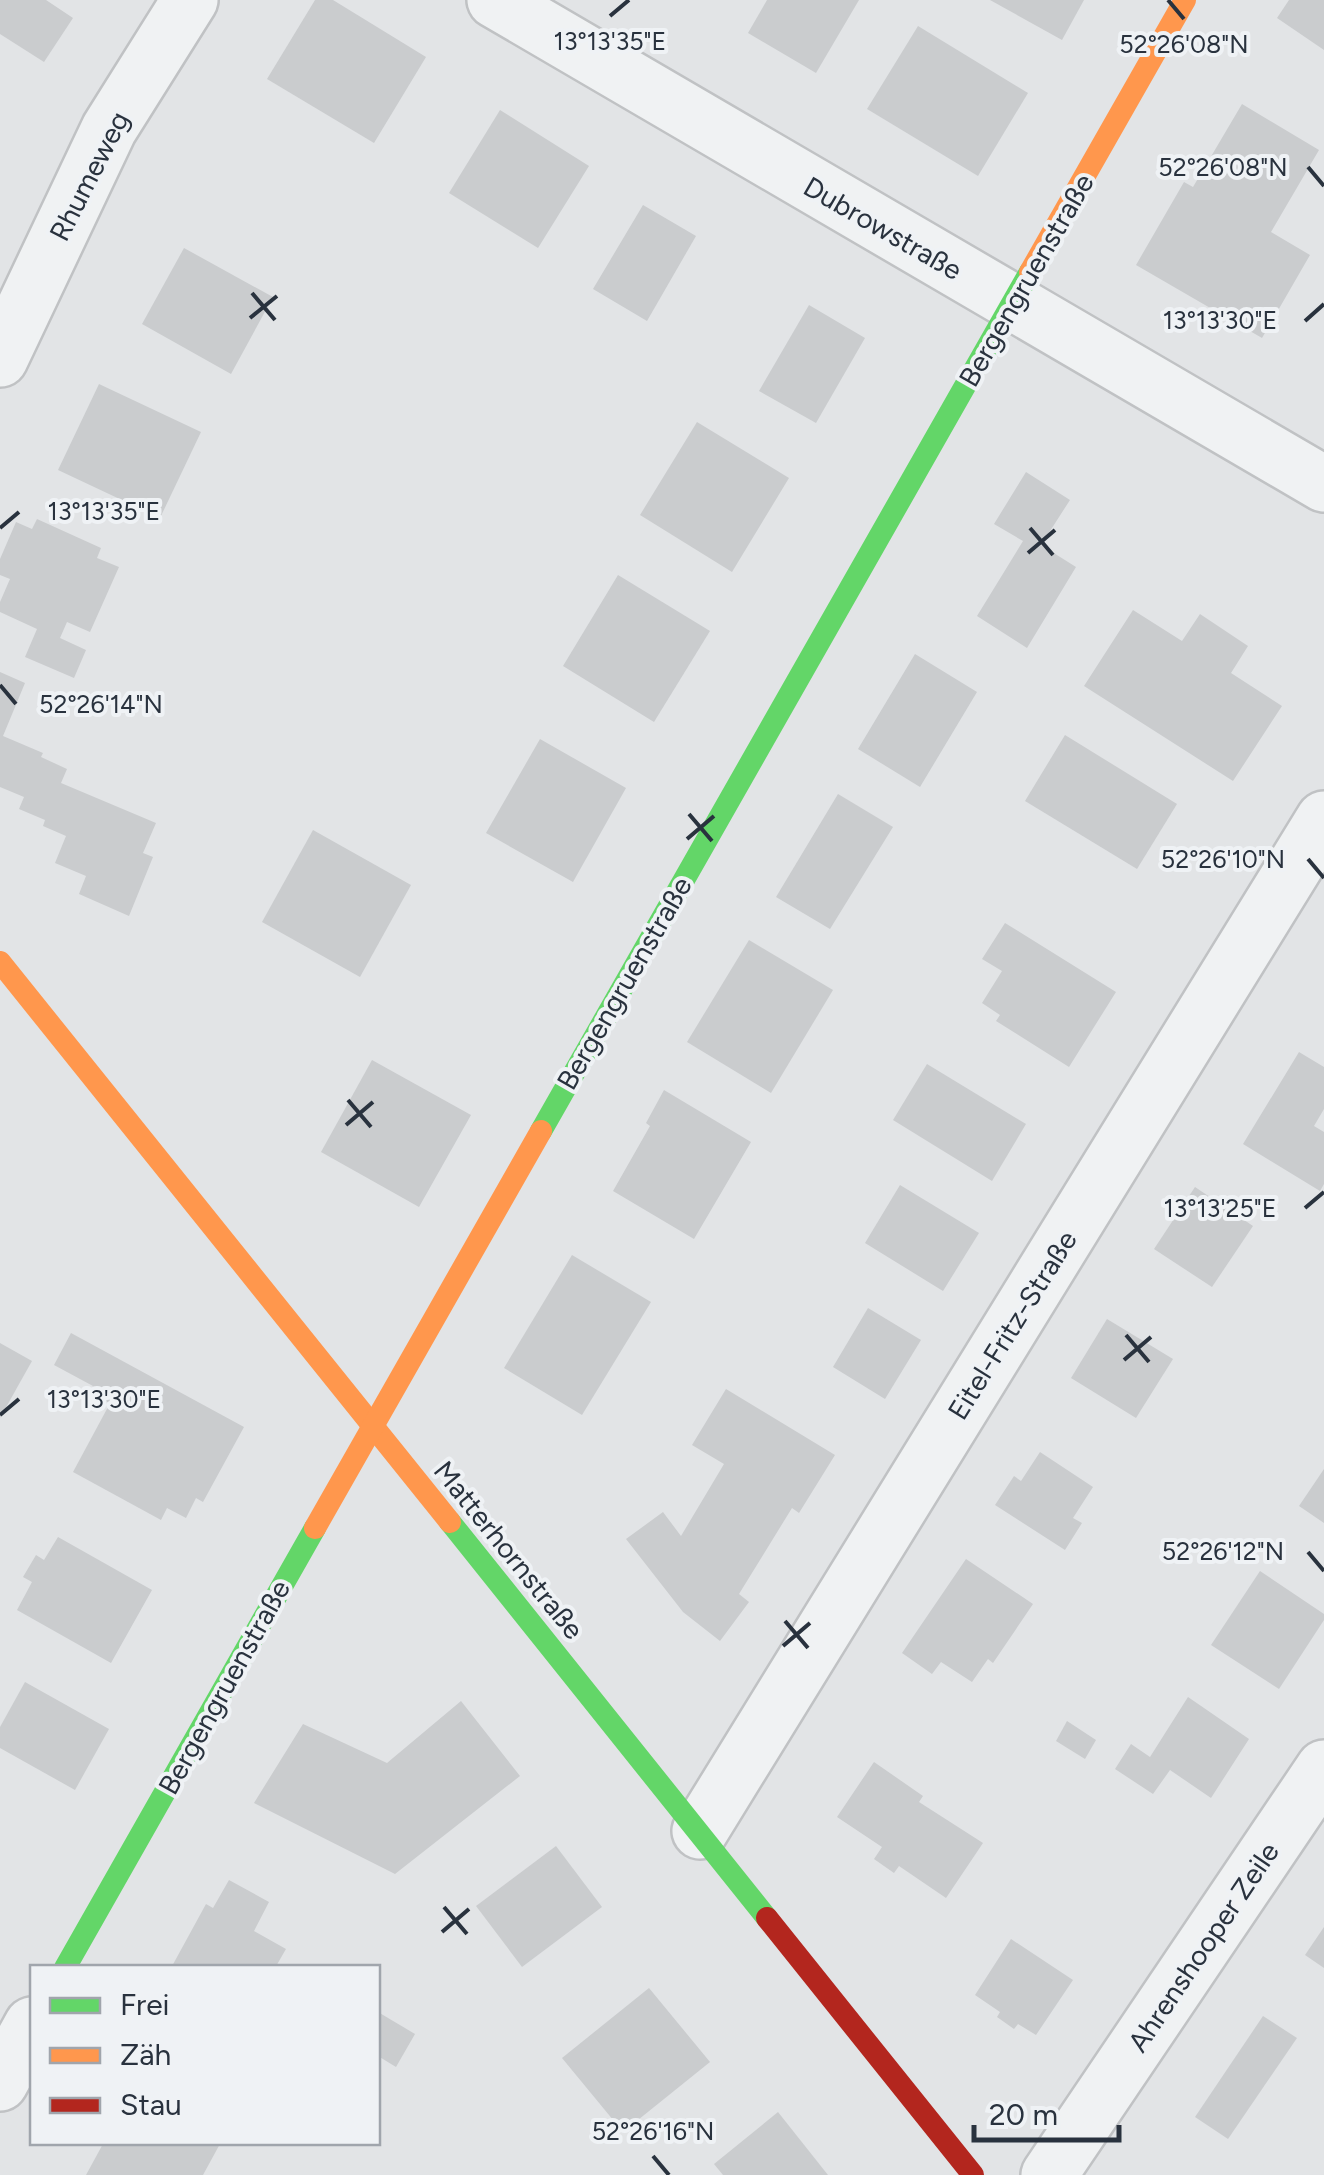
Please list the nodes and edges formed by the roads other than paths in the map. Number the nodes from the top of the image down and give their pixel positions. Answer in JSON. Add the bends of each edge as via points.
{"nodes":[{"id":1,"x":190,"y":0,"type":"edge"},
{"id":2,"x":495,"y":0,"type":"edge"},
{"id":3,"x":1185,"y":0,"type":"edge"},
{"id":4,"x":1012,"y":304,"type":"junction"},
{"id":5,"x":0,"y":359,"type":"edge"},
{"id":6,"x":1324,"y":484,"type":"edge"},
{"id":7,"x":1324,"y":818,"type":"edge"},
{"id":8,"x":0,"y":962,"type":"edge"},
{"id":9,"x":371,"y":1428,"type":"junction"},
{"id":10,"x":1324,"y":1768,"type":"edge"},
{"id":11,"x":700,"y":1831,"type":"junction"},
{"id":12,"x":67,"y":1965,"type":"edge"},
{"id":13,"x":30,"y":2029,"type":"edge"},
{"id":14,"x":0,"y":2082,"type":"edge"},
{"id":15,"x":973,"y":2175,"type":"edge"},
{"id":16,"x":1049,"y":2175,"type":"edge"}],
"edges":[{"from":1,"to":5,"type":"street","name":"Rhumeweg","via":[[109,130]]},
{"from":2,"to":4,"type":"street","name":"Dubrowstraße"},
{"from":3,"to":4,"type":"street","name":"Bergengruenstraße"},
{"from":4,"to":6,"type":"street","name":"Dubrowstraße"},
{"from":4,"to":9,"type":"street","name":"Bergengruenstraße"},
{"from":7,"to":11,"type":"street","name":"Eitel-Fritz-Straße"},
{"from":8,"to":9,"type":"street","name":"Matterhornstraße"},
{"from":9,"to":11,"type":"street","name":"Matterhornstraße"},
{"from":9,"to":12,"type":"street","name":"Bergengruenstraße"},
{"from":10,"to":16,"type":"street","name":"Ahrenshooper Zeile"},
{"from":11,"to":15,"type":"street","name":"Matterhornstraße"},
{"from":13,"to":14,"type":"street"}]}
